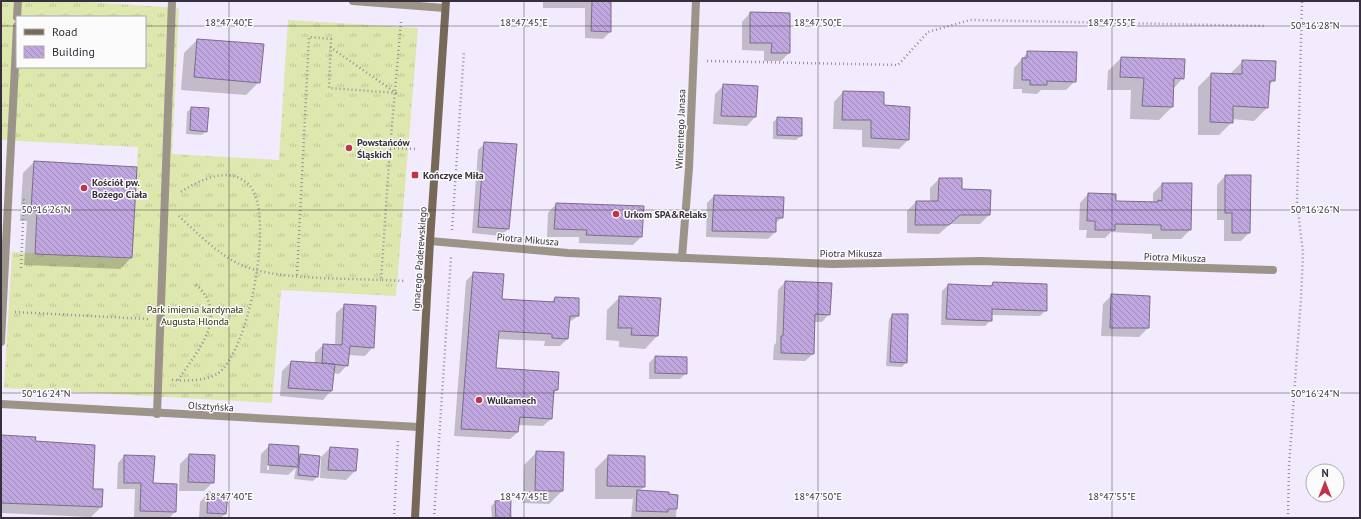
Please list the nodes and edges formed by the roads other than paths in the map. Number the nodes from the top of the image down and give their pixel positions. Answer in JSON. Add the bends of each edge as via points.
{"nodes":[{"id":1,"x":18,"y":1,"type":"edge"},
{"id":2,"x":172,"y":1,"type":"edge"},
{"id":3,"x":353,"y":1,"type":"edge"},
{"id":4,"x":696,"y":1,"type":"edge"},
{"id":5,"x":446,"y":5,"type":"edge"},
{"id":6,"x":17,"y":16,"type":"edge"},
{"id":7,"x":16,"y":45,"type":"edge"},
{"id":8,"x":430,"y":241,"type":"junction"},
{"id":9,"x":682,"y":258,"type":"junction"},
{"id":10,"x":1273,"y":270,"type":"dead end"},
{"id":11,"x":1,"y":342,"type":"edge"},
{"id":12,"x":1,"y":404,"type":"edge"},
{"id":13,"x":157,"y":414,"type":"junction"},
{"id":14,"x":419,"y":427,"type":"junction"},
{"id":15,"x":415,"y":518,"type":"edge"}],
"edges":[{"from":1,"to":6,"type":"street"},
{"from":2,"to":13,"type":"street"},
{"from":3,"to":5,"type":"street"},
{"from":4,"to":9,"type":"street","name":"Wincentego Janasa","via":[[689,168]]},
{"from":5,"to":8,"type":"main road","name":"Ignacego Paderewskiego"},
{"from":7,"to":11,"type":"street"},
{"from":8,"to":9,"type":"street","name":"Piotra Mikusza","via":[[568,253]]},
{"from":8,"to":14,"type":"main road","name":"Ignacego Paderewskiego"},
{"from":9,"to":10,"type":"street","name":"Piotra Mikusza","via":[[832,264],[982,262]]},
{"from":12,"to":13,"type":"street","name":"Olsztyńska"},
{"from":13,"to":14,"type":"street","name":"Olsztyńska"},
{"from":14,"to":15,"type":"main road","name":"Ignacego Paderewskiego"}]}
